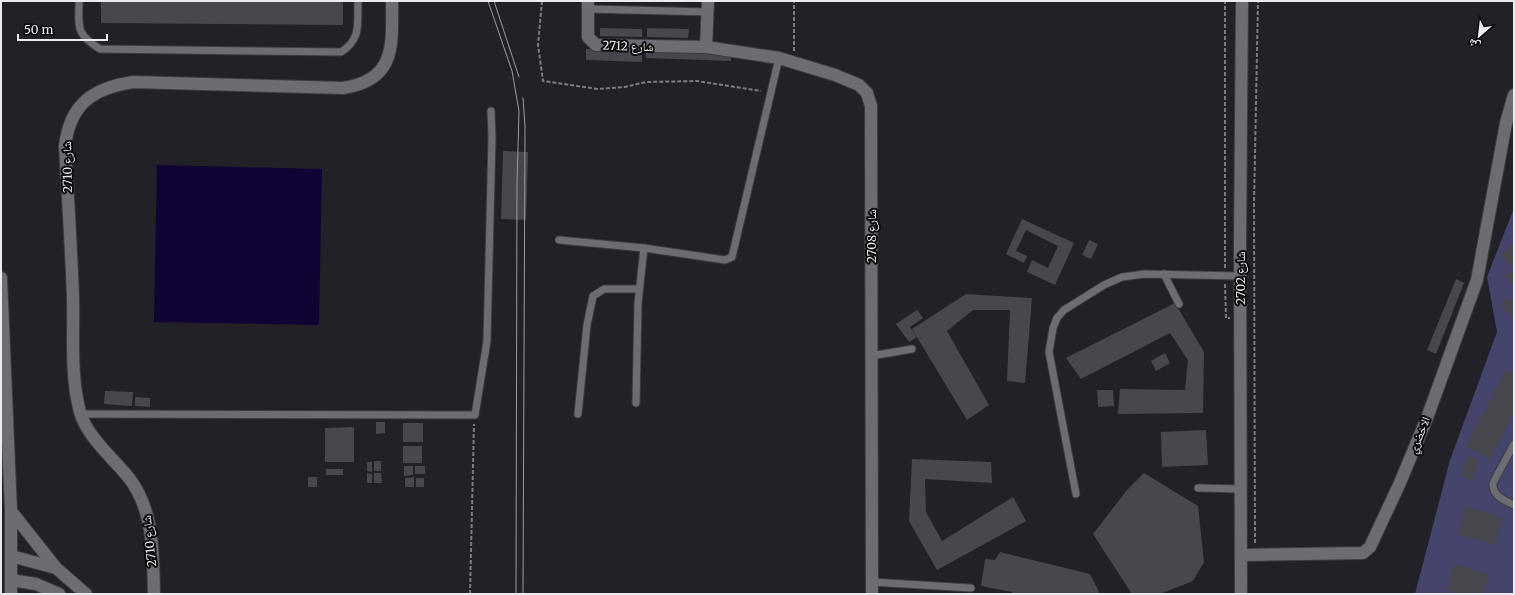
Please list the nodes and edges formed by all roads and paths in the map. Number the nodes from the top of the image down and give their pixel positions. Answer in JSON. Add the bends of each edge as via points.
{"nodes":[{"id":1,"x":79,"y":1,"type":"edge"},
{"id":2,"x":358,"y":1,"type":"edge"},
{"id":3,"x":392,"y":1,"type":"edge"},
{"id":4,"x":542,"y":1,"type":"edge"},
{"id":5,"x":794,"y":1,"type":"edge"},
{"id":6,"x":1226,"y":1,"type":"edge"},
{"id":7,"x":1242,"y":1,"type":"edge"},
{"id":8,"x":1258,"y":1,"type":"edge"},
{"id":9,"x":588,"y":5,"type":"edge"},
{"id":10,"x":708,"y":6,"type":"edge"},
{"id":11,"x":706,"y":47,"type":"junction"},
{"id":12,"x":779,"y":58,"type":"junction"},
{"id":13,"x":794,"y":62,"type":"junction"},
{"id":14,"x":771,"y":92,"type":"junction"},
{"id":15,"x":1514,"y":95,"type":"edge"},
{"id":16,"x":491,"y":111,"type":"dead end"},
{"id":17,"x":1514,"y":129,"type":"edge"},
{"id":18,"x":1501,"y":155,"type":"junction"},
{"id":19,"x":559,"y":240,"type":"dead end"},
{"id":20,"x":644,"y":248,"type":"junction"},
{"id":21,"x":1164,"y":274,"type":"junction"},
{"id":22,"x":1225,"y":276,"type":"junction"},
{"id":23,"x":1240,"y":276,"type":"junction"},
{"id":24,"x":1,"y":278,"type":"edge"},
{"id":25,"x":639,"y":289,"type":"junction"},
{"id":26,"x":1179,"y":304,"type":"dead end"},
{"id":27,"x":1241,"y":318,"type":"junction"},
{"id":28,"x":1255,"y":319,"type":"junction"},
{"id":29,"x":912,"y":349,"type":"dead end"},
{"id":30,"x":871,"y":356,"type":"junction"},
{"id":31,"x":636,"y":403,"type":"dead end"},
{"id":32,"x":80,"y":414,"type":"junction"},
{"id":33,"x":578,"y":414,"type":"dead end"},
{"id":34,"x":474,"y":415,"type":"junction"},
{"id":35,"x":7,"y":442,"type":"junction"},
{"id":36,"x":1514,"y":444,"type":"edge"},
{"id":37,"x":1,"y":459,"type":"edge"},
{"id":38,"x":1198,"y":488,"type":"dead end"},
{"id":39,"x":1242,"y":489,"type":"junction"},
{"id":40,"x":1076,"y":494,"type":"dead end"},
{"id":41,"x":1514,"y":505,"type":"edge"},
{"id":42,"x":6,"y":510,"type":"edge"},
{"id":43,"x":1249,"y":554,"type":"junction"},
{"id":44,"x":4,"y":556,"type":"edge"},
{"id":45,"x":56,"y":568,"type":"junction"},
{"id":46,"x":4,"y":577,"type":"edge"},
{"id":47,"x":872,"y":588,"type":"edge"},
{"id":48,"x":971,"y":588,"type":"dead end"},
{"id":49,"x":11,"y":594,"type":"edge"},
{"id":50,"x":59,"y":594,"type":"edge"},
{"id":51,"x":86,"y":594,"type":"edge"},
{"id":52,"x":154,"y":594,"type":"edge"},
{"id":53,"x":470,"y":594,"type":"edge"},
{"id":54,"x":1241,"y":594,"type":"edge"}],
"edges":[{"from":1,"to":2,"type":"lane","via":[[79,31],[87,41],[100,49],[341,52],[351,46],[357,37]]},
{"from":3,"to":32,"type":"street","name":"شارع 2710","via":[[392,49],[389,58],[371,80],[354,86],[343,88],[133,82],[103,88],[78,108],[67,132],[65,146],[74,384]]},
{"from":4,"to":14,"type":"path","via":[[538,45],[543,81],[598,89],[646,82],[696,82]]},
{"from":5,"to":13,"type":"path"},
{"from":6,"to":22,"type":"path"},
{"from":7,"to":23,"type":"street","name":"شارع 2702"},
{"from":8,"to":28,"type":"path","via":[[1254,204]]},
{"from":9,"to":10,"type":"lane"},
{"from":9,"to":11,"type":"street","name":"شارع 2712","via":[[588,37],[596,45]]},
{"from":10,"to":11,"type":"street"},
{"from":11,"to":12,"type":"street","name":"شارع 2708"},
{"from":12,"to":13,"type":"street","name":"شارع 2708"},
{"from":12,"to":14,"type":"lane"},
{"from":13,"to":30,"type":"street","name":"شارع 2708","via":[[859,85],[867,93],[871,106]]},
{"from":14,"to":20,"type":"lane","via":[[732,256],[725,260]]},
{"from":15,"to":18,"type":"street","name":"الاخضري"},
{"from":16,"to":34,"type":"lane","via":[[487,342]]},
{"from":17,"to":18,"type":"street","name":"الاخضري"},
{"from":18,"to":43,"type":"street","name":"الاخضري","via":[[1476,280],[1427,418],[1370,547],[1363,553],[1353,554]]},
{"from":19,"to":20,"type":"lane"},
{"from":20,"to":25,"type":"lane"},
{"from":21,"to":22,"type":"lane"},
{"from":21,"to":26,"type":"lane"},
{"from":21,"to":40,"type":"lane","via":[[1122,277],[1104,285],[1064,310],[1053,328],[1050,352],[1053,376]]},
{"from":22,"to":23,"type":"lane"},
{"from":22,"to":27,"type":"path","via":[[1226,318]]},
{"from":23,"to":27,"type":"street","name":"شارع 2702"},
{"from":24,"to":35,"type":"street"},
{"from":25,"to":31,"type":"lane"},
{"from":25,"to":33,"type":"lane","via":[[604,289],[594,296],[587,325]]},
{"from":27,"to":28,"type":"path"},
{"from":27,"to":39,"type":"street","name":"شارع 2702"},
{"from":28,"to":43,"type":"path"},
{"from":29,"to":30,"type":"lane"},
{"from":30,"to":47,"type":"street","name":"شارع 2708"},
{"from":32,"to":34,"type":"lane"},
{"from":32,"to":52,"type":"street","name":"شارع 2710","via":[[104,451],[138,491],[147,512]]},
{"from":34,"to":53,"type":"path"},
{"from":35,"to":37,"type":"street"},
{"from":35,"to":42,"type":"street","via":[[10,483]]},
{"from":36,"to":41,"type":"lane","via":[[1493,483],[1496,495]]},
{"from":38,"to":39,"type":"lane"},
{"from":39,"to":43,"type":"street","name":"شارع 2702"},
{"from":42,"to":44,"type":"street"},
{"from":42,"to":45,"type":"street"},
{"from":43,"to":54,"type":"street"},
{"from":44,"to":45,"type":"street"},
{"from":44,"to":46,"type":"street"},
{"from":45,"to":51,"type":"street"},
{"from":46,"to":49,"type":"street"},
{"from":46,"to":50,"type":"street","via":[[36,584]]},
{"from":47,"to":48,"type":"lane"}]}
